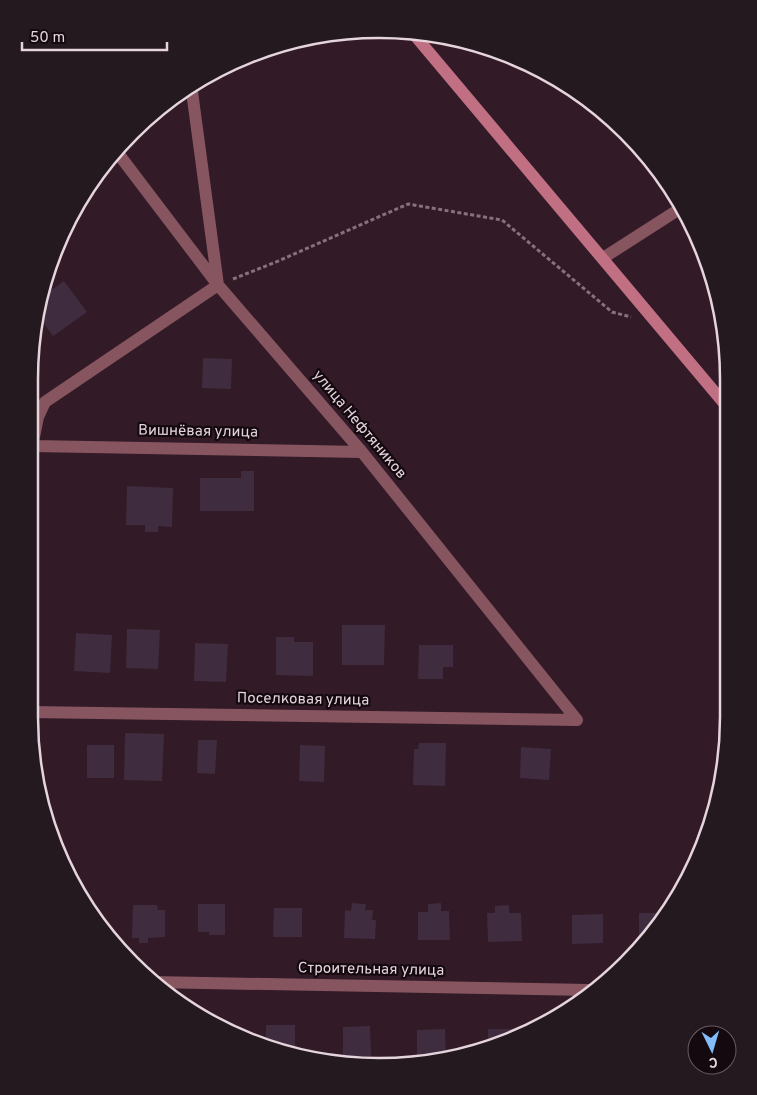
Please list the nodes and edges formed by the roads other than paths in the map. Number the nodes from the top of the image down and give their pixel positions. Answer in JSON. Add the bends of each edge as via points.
{"nodes":[{"id":1,"x":418,"y":40,"type":"edge"},
{"id":2,"x":192,"y":93,"type":"edge"},
{"id":3,"x":120,"y":156,"type":"edge"},
{"id":4,"x":675,"y":211,"type":"edge"},
{"id":5,"x":603,"y":258,"type":"junction"},
{"id":6,"x":218,"y":285,"type":"junction"},
{"id":7,"x":720,"y":398,"type":"edge"},
{"id":8,"x":38,"y":416,"type":"edge"},
{"id":9,"x":38,"y":444,"type":"edge"},
{"id":10,"x":362,"y":452,"type":"junction"},
{"id":11,"x":38,"y":712,"type":"edge"},
{"id":12,"x":577,"y":720,"type":"joint"},
{"id":13,"x":165,"y":982,"type":"edge"},
{"id":14,"x":582,"y":990,"type":"edge"}],
"edges":[{"from":1,"to":5,"type":"main road"},
{"from":2,"to":6,"type":"street"},
{"from":3,"to":6,"type":"street","name":"улица Нефтяников"},
{"from":4,"to":5,"type":"street"},
{"from":5,"to":7,"type":"main road"},
{"from":6,"to":8,"type":"street","via":[[45,402]]},
{"from":6,"to":10,"type":"street","name":"улица Нефтяников"},
{"from":9,"to":10,"type":"street","name":"Вишнёвая улица"},
{"from":10,"to":12,"type":"street","name":"улица Нефтяников"},
{"from":11,"to":12,"type":"street","name":"Поселковая улица"},
{"from":13,"to":14,"type":"street","name":"Строительная улица"}]}
